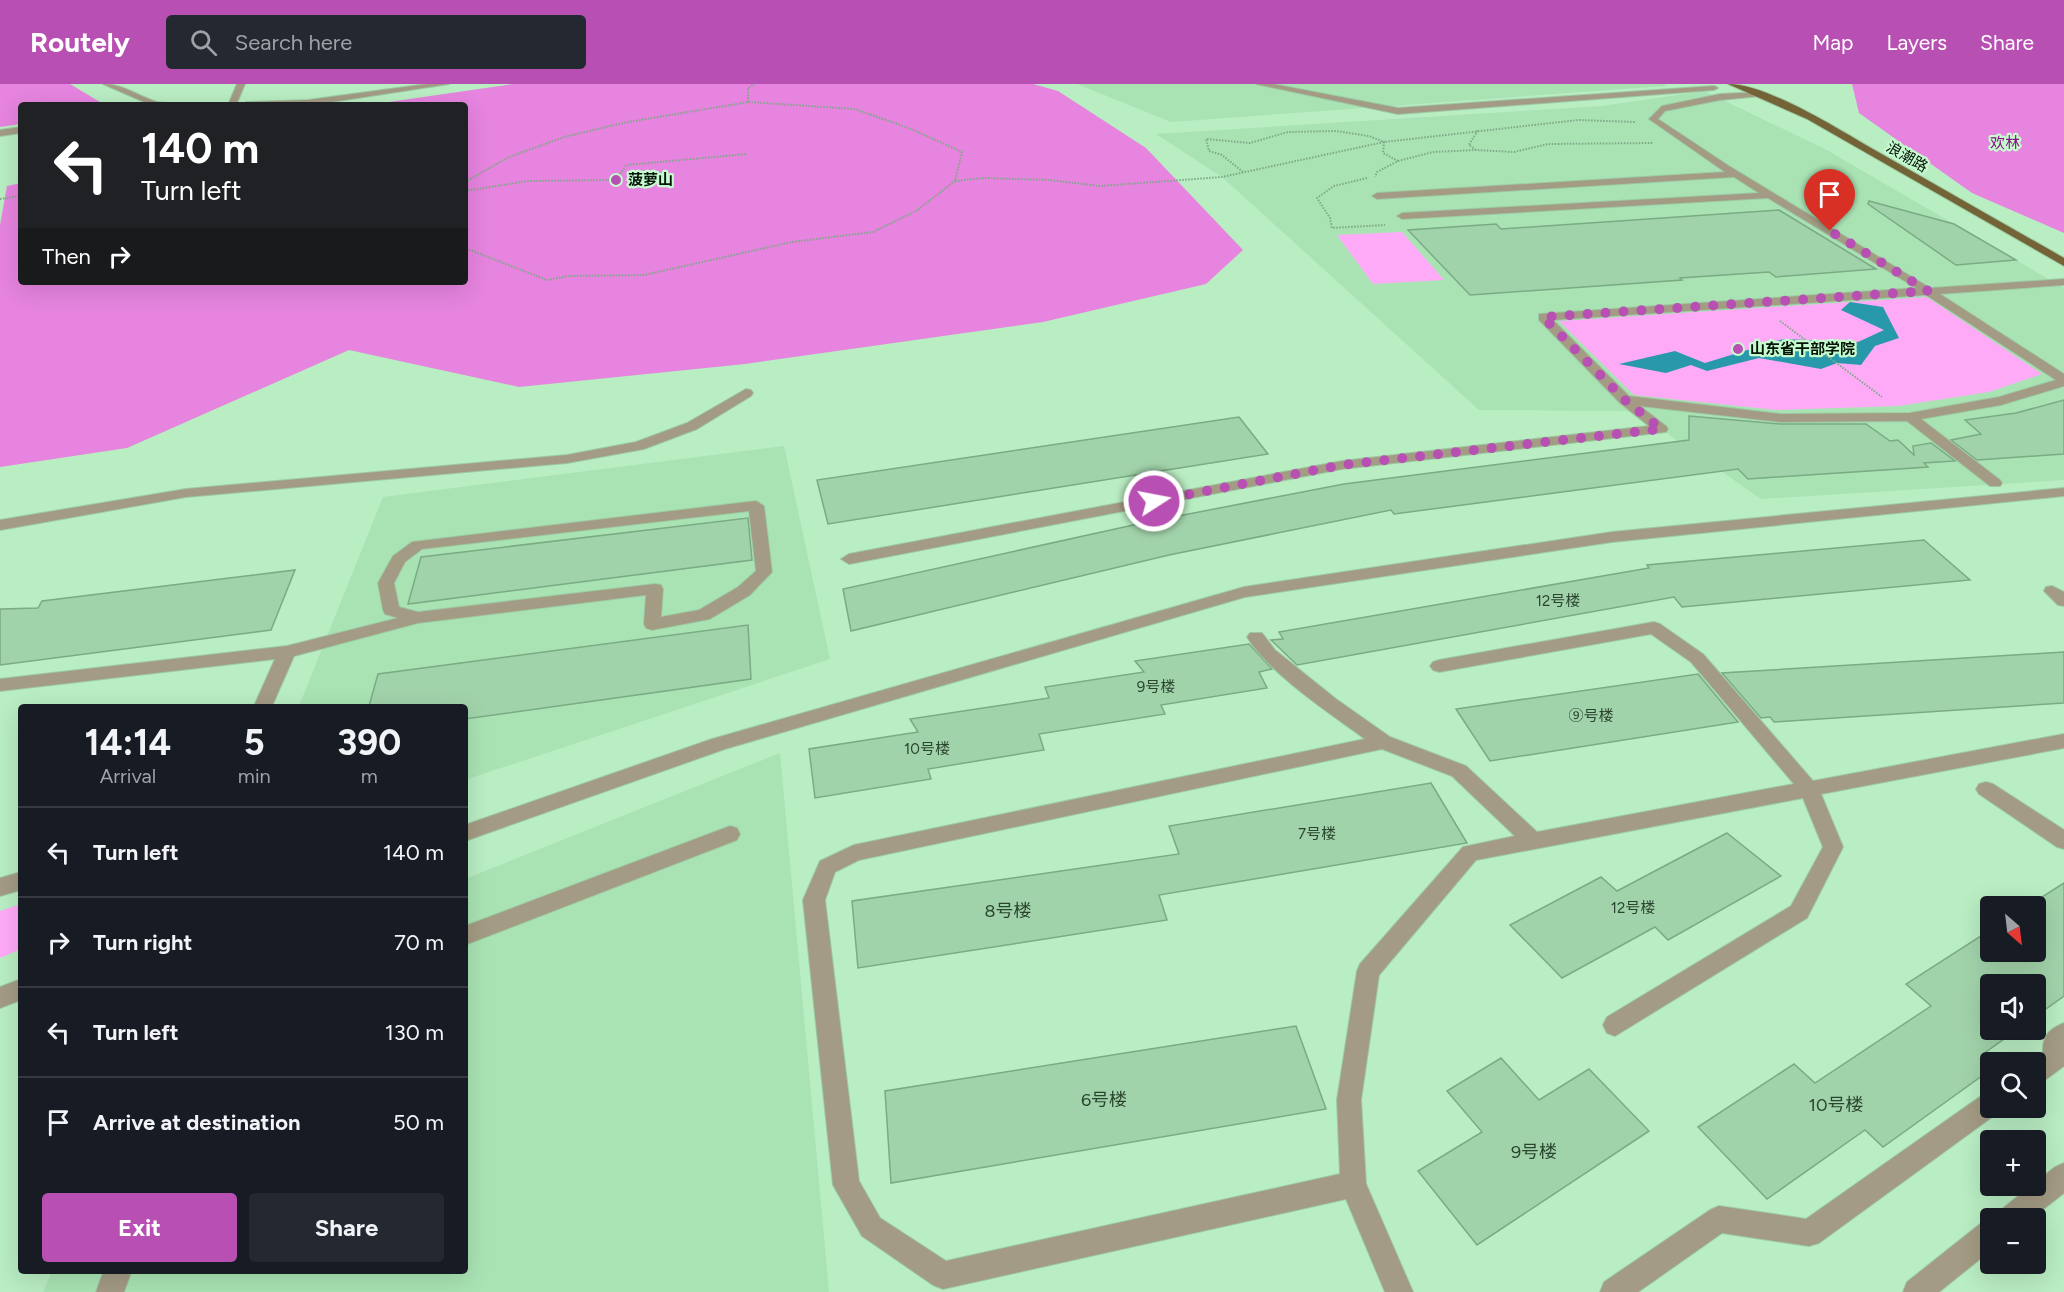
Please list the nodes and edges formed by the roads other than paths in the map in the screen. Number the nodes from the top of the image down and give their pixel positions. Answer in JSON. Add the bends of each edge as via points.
{"nodes":[{"id":1,"x":107,"y":84,"type":"edge"},
{"id":2,"x":241,"y":84,"type":"edge"},
{"id":3,"x":445,"y":84,"type":"edge"},
{"id":4,"x":1260,"y":84,"type":"edge"},
{"id":5,"x":1740,"y":85,"type":"edge"},
{"id":6,"x":1764,"y":90,"type":"junction"},
{"id":7,"x":151,"y":102,"type":"edge"},
{"id":8,"x":233,"y":102,"type":"edge"},
{"id":9,"x":315,"y":102,"type":"edge"},
{"id":10,"x":18,"y":130,"type":"edge"},
{"id":11,"x":0,"y":133,"type":"edge"},
{"id":12,"x":1736,"y":174,"type":"junction"},
{"id":13,"x":1770,"y":195,"type":"junction"},
{"id":14,"x":1377,"y":196,"type":"dead end"},
{"id":15,"x":1402,"y":216,"type":"dead end"},
{"id":16,"x":2064,"y":263,"type":"edge"},
{"id":17,"x":2064,"y":282,"type":"edge"},
{"id":18,"x":1928,"y":291,"type":"junction"},
{"id":19,"x":2064,"y":381,"type":"edge"},
{"id":20,"x":746,"y":393,"type":"dead end"},
{"id":21,"x":1625,"y":400,"type":"junction"},
{"id":22,"x":1910,"y":417,"type":"junction"},
{"id":23,"x":1995,"y":483,"type":"dead end"},
{"id":24,"x":2064,"y":492,"type":"edge"},
{"id":25,"x":0,"y":525,"type":"edge"},
{"id":26,"x":849,"y":559,"type":"dead end"},
{"id":27,"x":418,"y":618,"type":"junction"},
{"id":28,"x":1256,"y":638,"type":"dead end"},
{"id":29,"x":286,"y":651,"type":"junction"},
{"id":30,"x":1438,"y":666,"type":"dead end"},
{"id":31,"x":0,"y":685,"type":"edge"},
{"id":32,"x":264,"y":704,"type":"edge"},
{"id":33,"x":2064,"y":741,"type":"edge"},
{"id":34,"x":1383,"y":742,"type":"junction"},
{"id":35,"x":1809,"y":789,"type":"junction"},
{"id":36,"x":1986,"y":789,"type":"dead end"},
{"id":37,"x":468,"y":832,"type":"edge"},
{"id":38,"x":730,"y":834,"type":"dead end"},
{"id":39,"x":1533,"y":841,"type":"junction"},
{"id":40,"x":2064,"y":841,"type":"edge"},
{"id":41,"x":18,"y":882,"type":"edge"},
{"id":42,"x":0,"y":887,"type":"edge"},
{"id":43,"x":468,"y":935,"type":"edge"},
{"id":44,"x":18,"y":990,"type":"edge"},
{"id":45,"x":0,"y":999,"type":"edge"},
{"id":46,"x":1615,"y":1025,"type":"dead end"},
{"id":47,"x":2064,"y":1034,"type":"edge"},
{"id":48,"x":2046,"y":1065,"type":"edge"},
{"id":49,"x":1980,"y":1111,"type":"edge"},
{"id":50,"x":2064,"y":1176,"type":"edge"},
{"id":51,"x":1353,"y":1184,"type":"junction"},
{"id":52,"x":2024,"y":1208,"type":"edge"},
{"id":53,"x":1980,"y":1242,"type":"edge"},
{"id":54,"x":117,"y":1274,"type":"edge"},
{"id":55,"x":110,"y":1292,"type":"edge"},
{"id":56,"x":1399,"y":1292,"type":"edge"},
{"id":57,"x":1614,"y":1292,"type":"edge"},
{"id":58,"x":1917,"y":1292,"type":"edge"}],
"edges":[{"from":1,"to":7,"type":"street"},
{"from":2,"to":8,"type":"street"},
{"from":3,"to":9,"type":"street"},
{"from":4,"to":5,"type":"street","via":[[1398,111]]},
{"from":5,"to":6,"type":"main road","name":"浪潮路"},
{"from":6,"to":12,"type":"street","via":[[1662,109],[1653,119]]},
{"from":6,"to":16,"type":"main road","name":"浪潮路"},
{"from":10,"to":11,"type":"street"},
{"from":12,"to":13,"type":"street"},
{"from":12,"to":14,"type":"street"},
{"from":13,"to":15,"type":"street"},
{"from":13,"to":18,"type":"street"},
{"from":17,"to":18,"type":"street"},
{"from":18,"to":19,"type":"street"},
{"from":18,"to":21,"type":"street","via":[[1543,317]]},
{"from":19,"to":22,"type":"street","via":[[2001,401]]},
{"from":20,"to":25,"type":"street","via":[[692,426],[639,446],[578,457],[186,493]]},
{"from":21,"to":22,"type":"street","via":[[1781,418]]},
{"from":21,"to":26,"type":"street","via":[[1661,429],[1342,465]]},
{"from":22,"to":23,"type":"street"},
{"from":24,"to":37,"type":"street","via":[[1612,537],[1244,592],[718,744]]},
{"from":27,"to":27,"type":"street","via":[[655,589],[652,624],[704,615],[744,591],[764,572],[756,506],[418,545],[399,559],[386,583],[391,610]]},
{"from":27,"to":29,"type":"street"},
{"from":28,"to":34,"type":"street","via":[[1269,654],[1330,704]]},
{"from":29,"to":31,"type":"street"},
{"from":29,"to":32,"type":"street"},
{"from":30,"to":35,"type":"street","via":[[1654,628],[1697,658]]},
{"from":33,"to":35,"type":"street"},
{"from":34,"to":39,"type":"street","via":[[1459,771]]},
{"from":34,"to":51,"type":"street","via":[[854,853],[827,867],[814,900],[846,1185],[872,1227],[943,1275]]},
{"from":35,"to":39,"type":"street"},
{"from":35,"to":46,"type":"street","via":[[1833,847],[1799,912]]},
{"from":36,"to":40,"type":"street"},
{"from":38,"to":43,"type":"street"},
{"from":39,"to":51,"type":"street","via":[[1470,853],[1368,971],[1349,1100]]},
{"from":41,"to":42,"type":"street"},
{"from":44,"to":45,"type":"street"},
{"from":47,"to":48,"type":"street","via":[[2054,1042],[2055,1058]]},
{"from":49,"to":57,"type":"street","via":[[1809,1233],[1719,1219]]},
{"from":50,"to":52,"type":"street"},
{"from":51,"to":56,"type":"street"},
{"from":53,"to":58,"type":"street"},
{"from":54,"to":55,"type":"street"}]}
